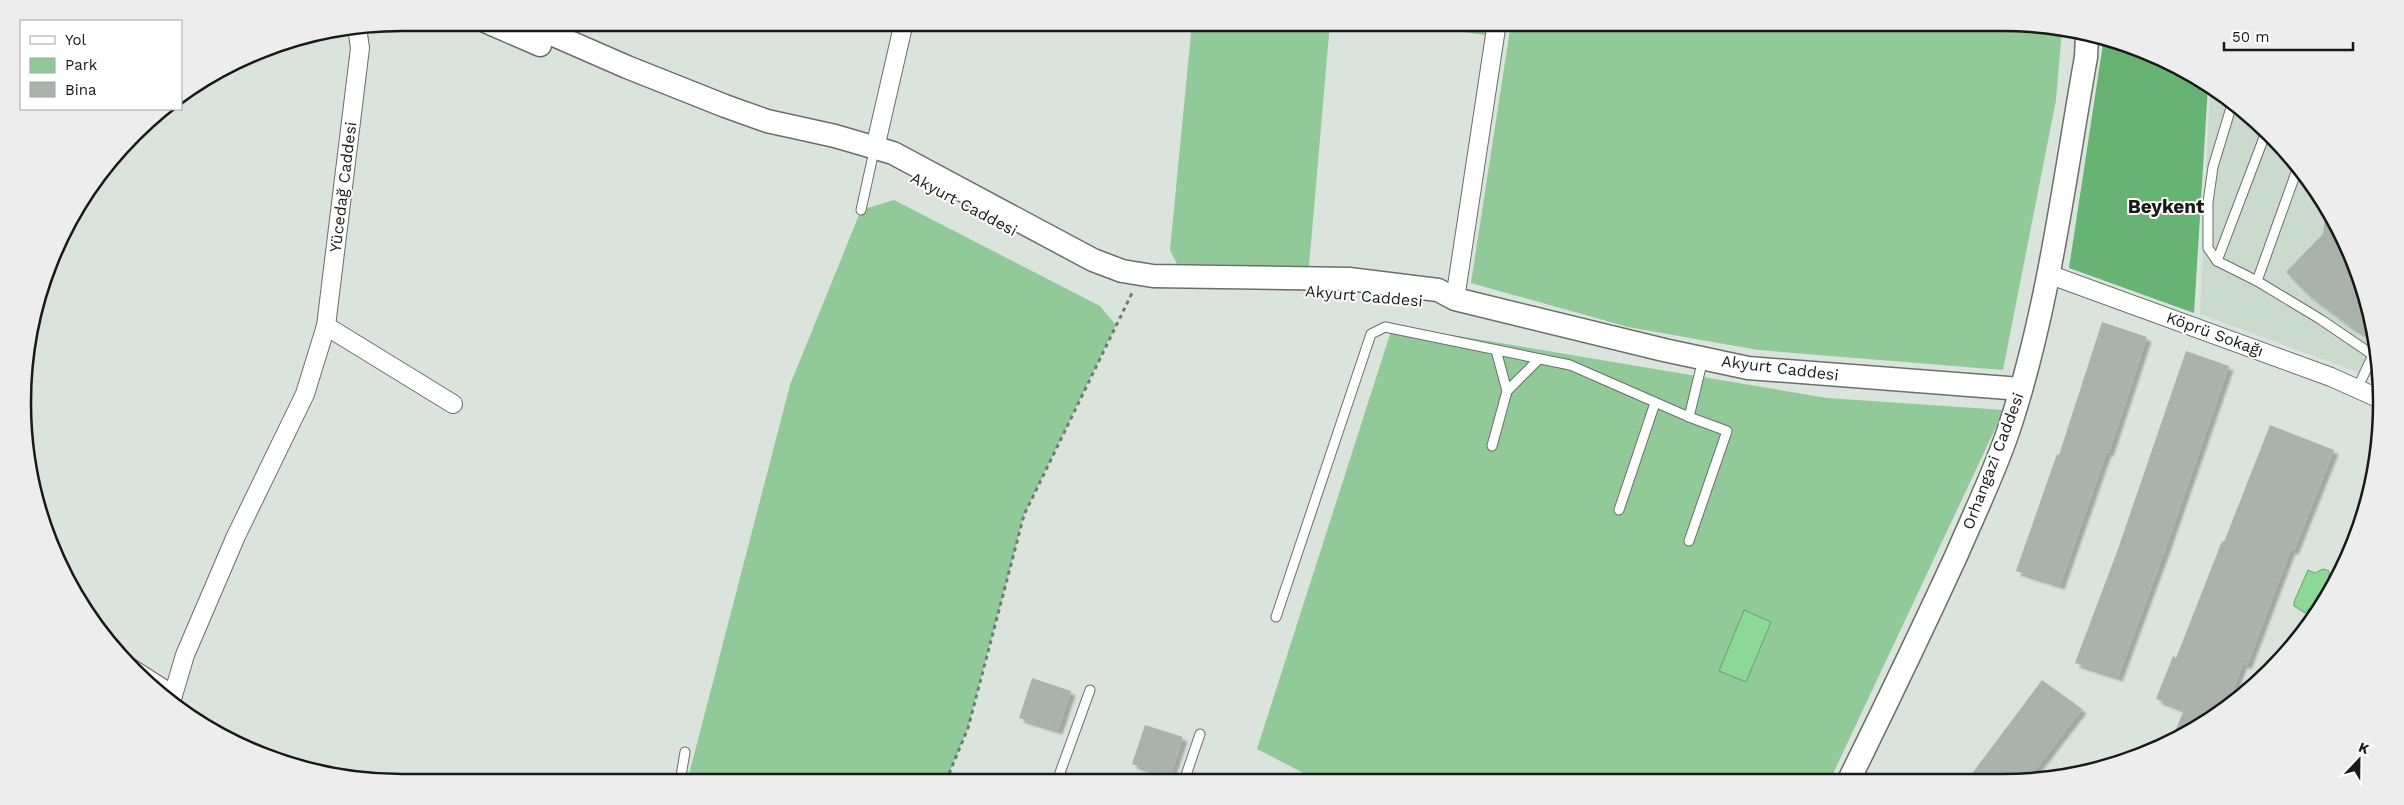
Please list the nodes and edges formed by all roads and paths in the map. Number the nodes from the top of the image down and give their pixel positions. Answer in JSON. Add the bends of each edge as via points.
{"nodes":[{"id":1,"x":508,"y":31,"type":"edge"},
{"id":2,"x":545,"y":31,"type":"edge"},
{"id":3,"x":902,"y":31,"type":"edge"},
{"id":4,"x":1495,"y":31,"type":"edge"},
{"id":5,"x":367,"y":33,"type":"edge"},
{"id":6,"x":358,"y":34,"type":"edge"},
{"id":7,"x":2087,"y":41,"type":"edge"},
{"id":8,"x":360,"y":48,"type":"junction"},
{"id":9,"x":2230,"y":110,"type":"edge"},
{"id":10,"x":2263,"y":139,"type":"edge"},
{"id":11,"x":874,"y":154,"type":"junction"},
{"id":12,"x":2295,"y":175,"type":"edge"},
{"id":13,"x":861,"y":210,"type":"dead end"},
{"id":14,"x":2217,"y":261,"type":"junction"},
{"id":15,"x":2048,"y":274,"type":"junction"},
{"id":16,"x":2257,"y":281,"type":"junction"},
{"id":17,"x":1135,"y":286,"type":"junction"},
{"id":18,"x":1455,"y":299,"type":"junction"},
{"id":19,"x":326,"y":326,"type":"junction"},
{"id":20,"x":1496,"y":350,"type":"junction"},
{"id":21,"x":2370,"y":352,"type":"edge"},
{"id":22,"x":1703,"y":358,"type":"junction"},
{"id":23,"x":1539,"y":359,"type":"junction"},
{"id":24,"x":2371,"y":365,"type":"edge"},
{"id":25,"x":2021,"y":389,"type":"junction"},
{"id":26,"x":2357,"y":389,"type":"junction"},
{"id":27,"x":1508,"y":391,"type":"junction"},
{"id":28,"x":2373,"y":396,"type":"edge"},
{"id":29,"x":1655,"y":403,"type":"junction"},
{"id":30,"x":453,"y":404,"type":"dead end"},
{"id":31,"x":1689,"y":417,"type":"junction"},
{"id":32,"x":1492,"y":446,"type":"dead end"},
{"id":33,"x":1619,"y":510,"type":"dead end"},
{"id":34,"x":1689,"y":541,"type":"dead end"},
{"id":35,"x":1276,"y":617,"type":"dead end"},
{"id":36,"x":1090,"y":690,"type":"dead end"},
{"id":37,"x":173,"y":695,"type":"edge"},
{"id":38,"x":1200,"y":734,"type":"dead end"},
{"id":39,"x":685,"y":752,"type":"dead end"},
{"id":40,"x":681,"y":774,"type":"edge"},
{"id":41,"x":949,"y":774,"type":"edge"},
{"id":42,"x":1060,"y":774,"type":"edge"},
{"id":43,"x":1186,"y":774,"type":"edge"},
{"id":44,"x":1852,"y":774,"type":"edge"}],
"edges":[{"from":1,"to":11,"type":"street","name":"Akyurt Caddesi","via":[[695,110],[758,132]]},
{"from":2,"to":11,"type":"street","name":"Akyurt Caddesi","via":[[724,106]]},
{"from":3,"to":11,"type":"street"},
{"from":4,"to":18,"type":"street"},
{"from":5,"to":8,"type":"street"},
{"from":6,"to":8,"type":"street"},
{"from":7,"to":15,"type":"street","name":"Orhangazi Caddesi"},
{"from":8,"to":19,"type":"street","name":"Yücedağ Caddesi"},
{"from":9,"to":14,"type":"lane","via":[[2213,167],[2208,202],[2208,248]]},
{"from":10,"to":14,"type":"lane"},
{"from":11,"to":13,"type":"lane"},
{"from":11,"to":17,"type":"street","name":"Akyurt Caddesi","via":[[1065,260]]},
{"from":11,"to":18,"type":"street","name":"Akyurt Caddesi","via":[[912,162],[1094,260],[1138,276],[1349,279],[1438,290]]},
{"from":12,"to":16,"type":"lane"},
{"from":14,"to":16,"type":"lane"},
{"from":15,"to":25,"type":"street","name":"Orhangazi Caddesi"},
{"from":15,"to":26,"type":"street","name":"Köprü Sokağı"},
{"from":16,"to":21,"type":"lane"},
{"from":17,"to":18,"type":"street","name":"Akyurt Caddesi","via":[[1278,288],[1442,303]]},
{"from":17,"to":41,"type":"path","via":[[1024,515],[968,728]]},
{"from":18,"to":22,"type":"street","name":"Akyurt Caddesi"},
{"from":19,"to":30,"type":"street"},
{"from":19,"to":37,"type":"street","name":"Yücedağ Caddesi","via":[[305,394],[236,536],[186,655]]},
{"from":20,"to":23,"type":"lane"},
{"from":20,"to":27,"type":"lane"},
{"from":20,"to":35,"type":"lane","via":[[1385,327],[1371,334]]},
{"from":22,"to":25,"type":"street","name":"Akyurt Caddesi","via":[[1748,368]]},
{"from":22,"to":31,"type":"lane"},
{"from":23,"to":27,"type":"lane"},
{"from":23,"to":29,"type":"lane","via":[[1570,365]]},
{"from":24,"to":26,"type":"lane"},
{"from":25,"to":44,"type":"street","name":"Orhangazi Caddesi","via":[[2009,428],[1970,524],[1912,653]]},
{"from":26,"to":28,"type":"street","name":"Köprü Sokağı"},
{"from":27,"to":32,"type":"lane"},
{"from":29,"to":31,"type":"lane"},
{"from":29,"to":33,"type":"lane"},
{"from":31,"to":34,"type":"lane","via":[[1727,431]]},
{"from":36,"to":42,"type":"lane"},
{"from":38,"to":43,"type":"lane"},
{"from":39,"to":40,"type":"lane"}]}
